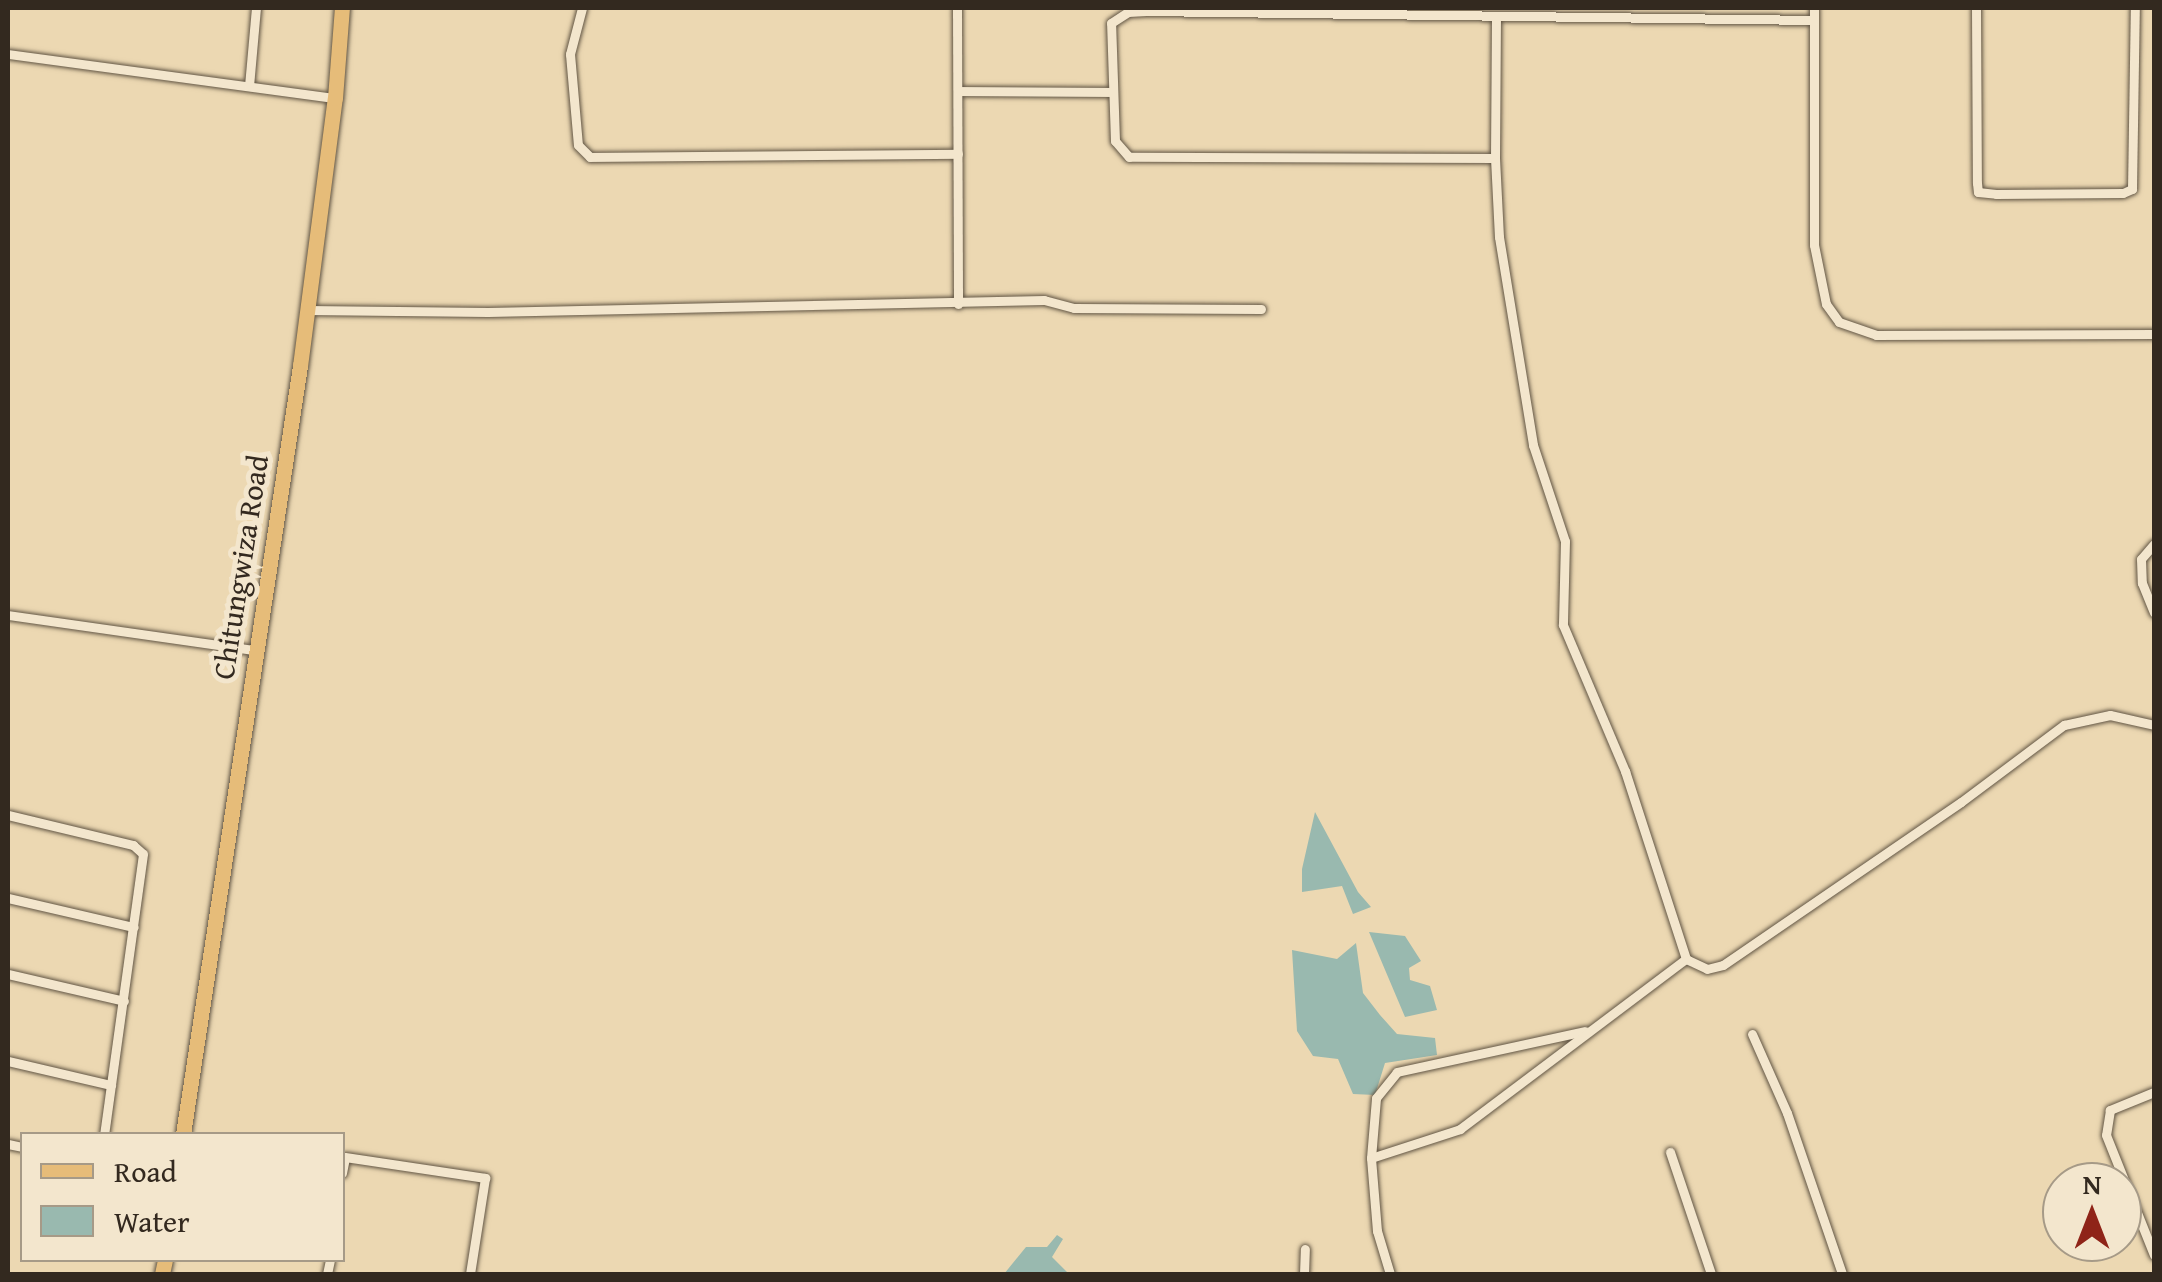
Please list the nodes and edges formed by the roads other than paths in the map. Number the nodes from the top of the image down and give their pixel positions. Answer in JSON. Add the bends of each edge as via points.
{"nodes":[{"id":1,"x":256,"y":8,"type":"edge"},
{"id":2,"x":342,"y":8,"type":"edge"},
{"id":3,"x":582,"y":8,"type":"edge"},
{"id":4,"x":957,"y":8,"type":"edge"},
{"id":5,"x":1814,"y":8,"type":"edge"},
{"id":6,"x":1976,"y":8,"type":"edge"},
{"id":7,"x":2135,"y":8,"type":"edge"},
{"id":8,"x":1496,"y":16,"type":"junction"},
{"id":9,"x":1814,"y":20,"type":"junction"},
{"id":10,"x":8,"y":54,"type":"edge"},
{"id":11,"x":249,"y":86,"type":"junction"},
{"id":12,"x":958,"y":91,"type":"junction"},
{"id":13,"x":1111,"y":92,"type":"junction"},
{"id":14,"x":336,"y":98,"type":"junction"},
{"id":15,"x":958,"y":154,"type":"junction"},
{"id":16,"x":1494,"y":158,"type":"junction"},
{"id":17,"x":958,"y":304,"type":"junction"},
{"id":18,"x":1261,"y":309,"type":"dead end"},
{"id":19,"x":307,"y":310,"type":"junction"},
{"id":20,"x":2154,"y":334,"type":"edge"},
{"id":21,"x":2154,"y":544,"type":"edge"},
{"id":22,"x":2154,"y":613,"type":"edge"},
{"id":23,"x":8,"y":614,"type":"edge"},
{"id":24,"x":253,"y":650,"type":"junction"},
{"id":25,"x":2154,"y":726,"type":"edge"},
{"id":26,"x":8,"y":815,"type":"edge"},
{"id":27,"x":8,"y":898,"type":"edge"},
{"id":28,"x":134,"y":928,"type":"junction"},
{"id":29,"x":1686,"y":959,"type":"junction"},
{"id":30,"x":8,"y":974,"type":"edge"},
{"id":31,"x":124,"y":1001,"type":"junction"},
{"id":32,"x":1589,"y":1030,"type":"junction"},
{"id":33,"x":1752,"y":1034,"type":"dead end"},
{"id":34,"x":8,"y":1061,"type":"edge"},
{"id":35,"x":111,"y":1084,"type":"junction"},
{"id":36,"x":2154,"y":1092,"type":"edge"},
{"id":37,"x":104,"y":1132,"type":"edge"},
{"id":38,"x":183,"y":1132,"type":"edge"},
{"id":39,"x":1670,"y":1152,"type":"dead end"},
{"id":40,"x":345,"y":1156,"type":"edge"},
{"id":41,"x":1371,"y":1158,"type":"junction"},
{"id":42,"x":1305,"y":1250,"type":"dead end"},
{"id":43,"x":2154,"y":1256,"type":"edge"},
{"id":44,"x":470,"y":1274,"type":"edge"},
{"id":45,"x":1304,"y":1274,"type":"edge"},
{"id":46,"x":1390,"y":1274,"type":"edge"},
{"id":47,"x":1711,"y":1274,"type":"edge"},
{"id":48,"x":1842,"y":1274,"type":"edge"}],
"edges":[{"from":1,"to":11,"type":"street"},
{"from":2,"to":14,"type":"main road","name":"Chitungwiza Road"},
{"from":3,"to":15,"type":"street","via":[[570,54],[578,145],[590,157]]},
{"from":4,"to":12,"type":"street"},
{"from":5,"to":9,"type":"street"},
{"from":6,"to":7,"type":"street","via":[[1976,183],[1978,192],[1996,194],[2132,189]]},
{"from":8,"to":9,"type":"street"},
{"from":8,"to":13,"type":"street","via":[[1128,12],[1109,29]]},
{"from":8,"to":16,"type":"street"},
{"from":9,"to":20,"type":"street","via":[[1814,245],[1826,304],[1839,322],[1876,335]]},
{"from":10,"to":11,"type":"street"},
{"from":11,"to":14,"type":"street"},
{"from":12,"to":13,"type":"street"},
{"from":12,"to":15,"type":"street"},
{"from":13,"to":16,"type":"street","via":[[1115,141],[1129,156]]},
{"from":14,"to":19,"type":"main road","name":"Chitungwiza Road"},
{"from":15,"to":17,"type":"street"},
{"from":16,"to":29,"type":"street","via":[[1522,389],[1565,541],[1566,636],[1625,771]]},
{"from":17,"to":18,"type":"street","via":[[1044,300],[1074,308]]},
{"from":17,"to":19,"type":"street"},
{"from":19,"to":24,"type":"main road","name":"Chitungwiza Road"},
{"from":21,"to":22,"type":"street","via":[[2141,559]]},
{"from":23,"to":24,"type":"street"},
{"from":24,"to":38,"type":"main road","name":"Chitungwiza Road"},
{"from":25,"to":29,"type":"street","via":[[2110,715],[2064,724],[1724,965],[1707,969]]},
{"from":26,"to":28,"type":"street","via":[[141,850]]},
{"from":27,"to":28,"type":"street"},
{"from":28,"to":31,"type":"street"},
{"from":29,"to":32,"type":"street"},
{"from":30,"to":31,"type":"street"},
{"from":31,"to":35,"type":"street"},
{"from":32,"to":41,"type":"street","via":[[1460,1130]]},
{"from":32,"to":41,"type":"street","via":[[1397,1072],[1376,1098]]},
{"from":33,"to":48,"type":"street","via":[[1787,1113]]},
{"from":34,"to":35,"type":"street"},
{"from":35,"to":37,"type":"street"},
{"from":36,"to":43,"type":"street","via":[[2110,1110],[2106,1136]]},
{"from":39,"to":47,"type":"street"},
{"from":40,"to":44,"type":"street","via":[[485,1178]]},
{"from":41,"to":46,"type":"street","via":[[1377,1230]]},
{"from":42,"to":45,"type":"street"}]}
